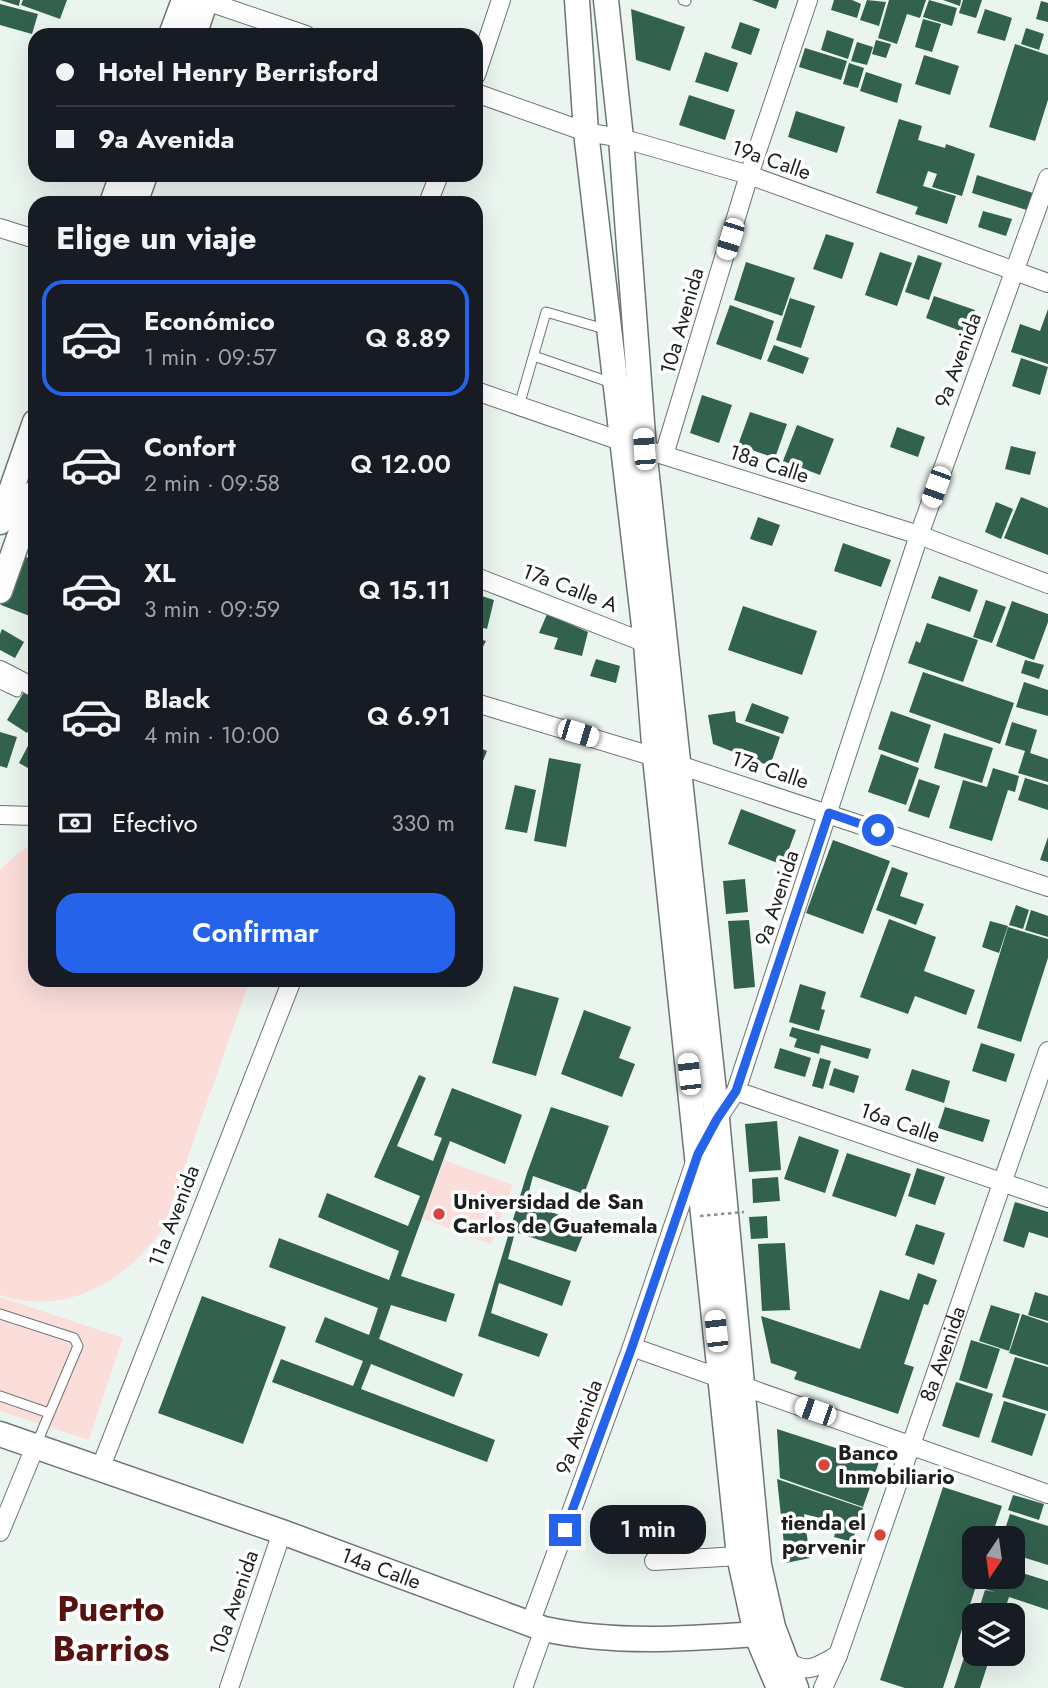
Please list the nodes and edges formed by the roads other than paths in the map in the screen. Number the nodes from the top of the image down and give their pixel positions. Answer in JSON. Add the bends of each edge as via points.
{"nodes":[{"id":1,"x":200,"y":0,"type":"edge"},
{"id":2,"x":501,"y":0,"type":"edge"},
{"id":3,"x":578,"y":0,"type":"edge"},
{"id":4,"x":606,"y":0,"type":"edge"},
{"id":5,"x":808,"y":0,"type":"edge"},
{"id":6,"x":177,"y":28,"type":"edge"},
{"id":7,"x":195,"y":28,"type":"edge"},
{"id":8,"x":285,"y":28,"type":"edge"},
{"id":9,"x":483,"y":54,"type":"edge"},
{"id":10,"x":483,"y":95,"type":"edge"},
{"id":11,"x":586,"y":132,"type":"junction"},
{"id":12,"x":621,"y":138,"type":"junction"},
{"id":13,"x":748,"y":175,"type":"junction"},
{"id":14,"x":1048,"y":178,"type":"edge"},
{"id":15,"x":0,"y":228,"type":"edge"},
{"id":16,"x":28,"y":237,"type":"edge"},
{"id":17,"x":1014,"y":271,"type":"junction"},
{"id":18,"x":1048,"y":283,"type":"edge"},
{"id":19,"x":610,"y":331,"type":"junction"},
{"id":20,"x":534,"y":356,"type":"junction"},
{"id":21,"x":616,"y":384,"type":"junction"},
{"id":22,"x":483,"y":393,"type":"edge"},
{"id":23,"x":519,"y":406,"type":"junction"},
{"id":24,"x":644,"y":448,"type":"junction"},
{"id":25,"x":28,"y":459,"type":"edge"},
{"id":26,"x":28,"y":506,"type":"edge"},
{"id":27,"x":14,"y":533,"type":"edge"},
{"id":28,"x":919,"y":535,"type":"junction"},
{"id":29,"x":483,"y":580,"type":"edge"},
{"id":30,"x":1048,"y":584,"type":"edge"},
{"id":31,"x":0,"y":591,"type":"edge"},
{"id":32,"x":646,"y":643,"type":"junction"},
{"id":33,"x":0,"y":670,"type":"edge"},
{"id":34,"x":0,"y":684,"type":"edge"},
{"id":35,"x":26,"y":690,"type":"edge"},
{"id":36,"x":483,"y":705,"type":"edge"},
{"id":37,"x":666,"y":760,"type":"junction"},
{"id":38,"x":829,"y":813,"type":"junction"},
{"id":39,"x":0,"y":815,"type":"edge"},
{"id":40,"x":28,"y":816,"type":"edge"},
{"id":41,"x":1048,"y":887,"type":"edge"},
{"id":42,"x":280,"y":987,"type":"edge"},
{"id":43,"x":289,"y":987,"type":"edge"},
{"id":44,"x":283,"y":999,"type":"junction"},
{"id":45,"x":1048,"y":1051,"type":"edge"},
{"id":46,"x":736,"y":1091,"type":"junction"},
{"id":47,"x":717,"y":1119,"type":"junction"},
{"id":48,"x":698,"y":1154,"type":"junction"},
{"id":49,"x":1002,"y":1182,"type":"junction"},
{"id":50,"x":1048,"y":1198,"type":"edge"},
{"id":51,"x":0,"y":1314,"type":"edge"},
{"id":52,"x":632,"y":1347,"type":"junction"},
{"id":53,"x":732,"y":1382,"type":"junction"},
{"id":54,"x":0,"y":1396,"type":"edge"},
{"id":55,"x":49,"y":1413,"type":"junction"},
{"id":56,"x":0,"y":1434,"type":"edge"},
{"id":57,"x":912,"y":1444,"type":"junction"},
{"id":58,"x":35,"y":1447,"type":"junction"},
{"id":59,"x":100,"y":1469,"type":"junction"},
{"id":60,"x":1048,"y":1494,"type":"edge"},
{"id":61,"x":0,"y":1532,"type":"edge"},
{"id":62,"x":282,"y":1532,"type":"junction"},
{"id":63,"x":739,"y":1556,"type":"junction"},
{"id":64,"x":654,"y":1561,"type":"dead end"},
{"id":65,"x":537,"y":1627,"type":"junction"},
{"id":66,"x":765,"y":1631,"type":"junction"},
{"id":67,"x":838,"y":1655,"type":"junction"},
{"id":68,"x":786,"y":1660,"type":"junction"},
{"id":69,"x":229,"y":1688,"type":"edge"},
{"id":70,"x":523,"y":1688,"type":"edge"},
{"id":71,"x":779,"y":1688,"type":"edge"},
{"id":72,"x":796,"y":1688,"type":"edge"},
{"id":73,"x":823,"y":1688,"type":"edge"}],
"edges":[{"from":1,"to":6,"type":"main road"},
{"from":1,"to":7,"type":"main road"},
{"from":1,"to":8,"type":"street"},
{"from":2,"to":9,"type":"street"},
{"from":3,"to":11,"type":"main road"},
{"from":4,"to":12,"type":"main road"},
{"from":5,"to":13,"type":"street","name":"10a Avenida"},
{"from":10,"to":11,"type":"street","name":"19a Calle"},
{"from":11,"to":12,"type":"street","name":"19a Calle"},
{"from":11,"to":19,"type":"main road"},
{"from":12,"to":13,"type":"street","name":"19a Calle"},
{"from":12,"to":24,"type":"main road"},
{"from":13,"to":17,"type":"street","name":"19a Calle"},
{"from":13,"to":24,"type":"street","name":"10a Avenida"},
{"from":14,"to":17,"type":"street","name":"9a Avenida"},
{"from":15,"to":16,"type":"street"},
{"from":17,"to":18,"type":"street","name":"19a Calle"},
{"from":17,"to":28,"type":"street","name":"9a Avenida"},
{"from":19,"to":20,"type":"lane","via":[[546,312]]},
{"from":19,"to":21,"type":"main road"},
{"from":20,"to":21,"type":"lane"},
{"from":20,"to":23,"type":"lane"},
{"from":21,"to":24,"type":"main road"},
{"from":22,"to":23,"type":"street","name":"18a Calle"},
{"from":23,"to":24,"type":"street","name":"18a Calle"},
{"from":24,"to":28,"type":"street","name":"18a Calle"},
{"from":24,"to":32,"type":"main road"},
{"from":24,"to":37,"type":"main road"},
{"from":25,"to":27,"type":"main road"},
{"from":26,"to":27,"type":"main road"},
{"from":27,"to":31,"type":"main road"},
{"from":28,"to":30,"type":"street","name":"18a Calle"},
{"from":28,"to":38,"type":"street","name":"9a Avenida"},
{"from":29,"to":32,"type":"street","name":"17a Calle A"},
{"from":32,"to":37,"type":"main road"},
{"from":33,"to":35,"type":"street"},
{"from":34,"to":35,"type":"lane"},
{"from":36,"to":37,"type":"street","name":"17a Calle"},
{"from":37,"to":38,"type":"street","name":"17a Calle"},
{"from":37,"to":47,"type":"main road"},
{"from":37,"to":48,"type":"main road"},
{"from":38,"to":41,"type":"street","name":"17a Calle"},
{"from":38,"to":46,"type":"street","name":"9a Avenida"},
{"from":39,"to":40,"type":"street"},
{"from":42,"to":44,"type":"street"},
{"from":43,"to":44,"type":"street","name":"11a Avenida"},
{"from":44,"to":59,"type":"street","name":"11a Avenida"},
{"from":45,"to":49,"type":"street","name":"8a Avenida"},
{"from":46,"to":47,"type":"street","name":"9a Avenida"},
{"from":46,"to":49,"type":"street","name":"16a Calle"},
{"from":47,"to":48,"type":"street","name":"9a Avenida"},
{"from":47,"to":53,"type":"main road"},
{"from":48,"to":52,"type":"street","name":"9a Avenida"},
{"from":48,"to":53,"type":"main road"},
{"from":49,"to":50,"type":"street","name":"16a Calle"},
{"from":49,"to":57,"type":"street","name":"8a Avenida"},
{"from":51,"to":55,"type":"lane","via":[[74,1338],[78,1346]]},
{"from":52,"to":53,"type":"street"},
{"from":52,"to":65,"type":"street","name":"9a Avenida"},
{"from":53,"to":57,"type":"street"},
{"from":53,"to":63,"type":"main road"},
{"from":53,"to":66,"type":"main road","via":[[760,1565]]},
{"from":54,"to":55,"type":"lane"},
{"from":55,"to":58,"type":"lane"},
{"from":56,"to":58,"type":"main road","name":"14a Calle"},
{"from":57,"to":60,"type":"street"},
{"from":57,"to":67,"type":"street","name":"8a Avenida"},
{"from":58,"to":59,"type":"main road","name":"14a Calle"},
{"from":58,"to":61,"type":"street"},
{"from":59,"to":62,"type":"main road","name":"14a Calle"},
{"from":62,"to":65,"type":"main road","name":"14a Calle"},
{"from":62,"to":69,"type":"street","name":"10a Avenida"},
{"from":63,"to":64,"type":"street"},
{"from":63,"to":66,"type":"main road"},
{"from":65,"to":66,"type":"main road","name":"14a Calle","via":[[573,1635],[662,1640]]},
{"from":65,"to":70,"type":"street","name":"9a Avenida"},
{"from":66,"to":68,"type":"main road"},
{"from":66,"to":71,"type":"main road"},
{"from":67,"to":68,"type":"street","via":[[811,1668],[795,1667]]},
{"from":67,"to":73,"type":"street","name":"8a Avenida"},
{"from":68,"to":72,"type":"main road"}]}
